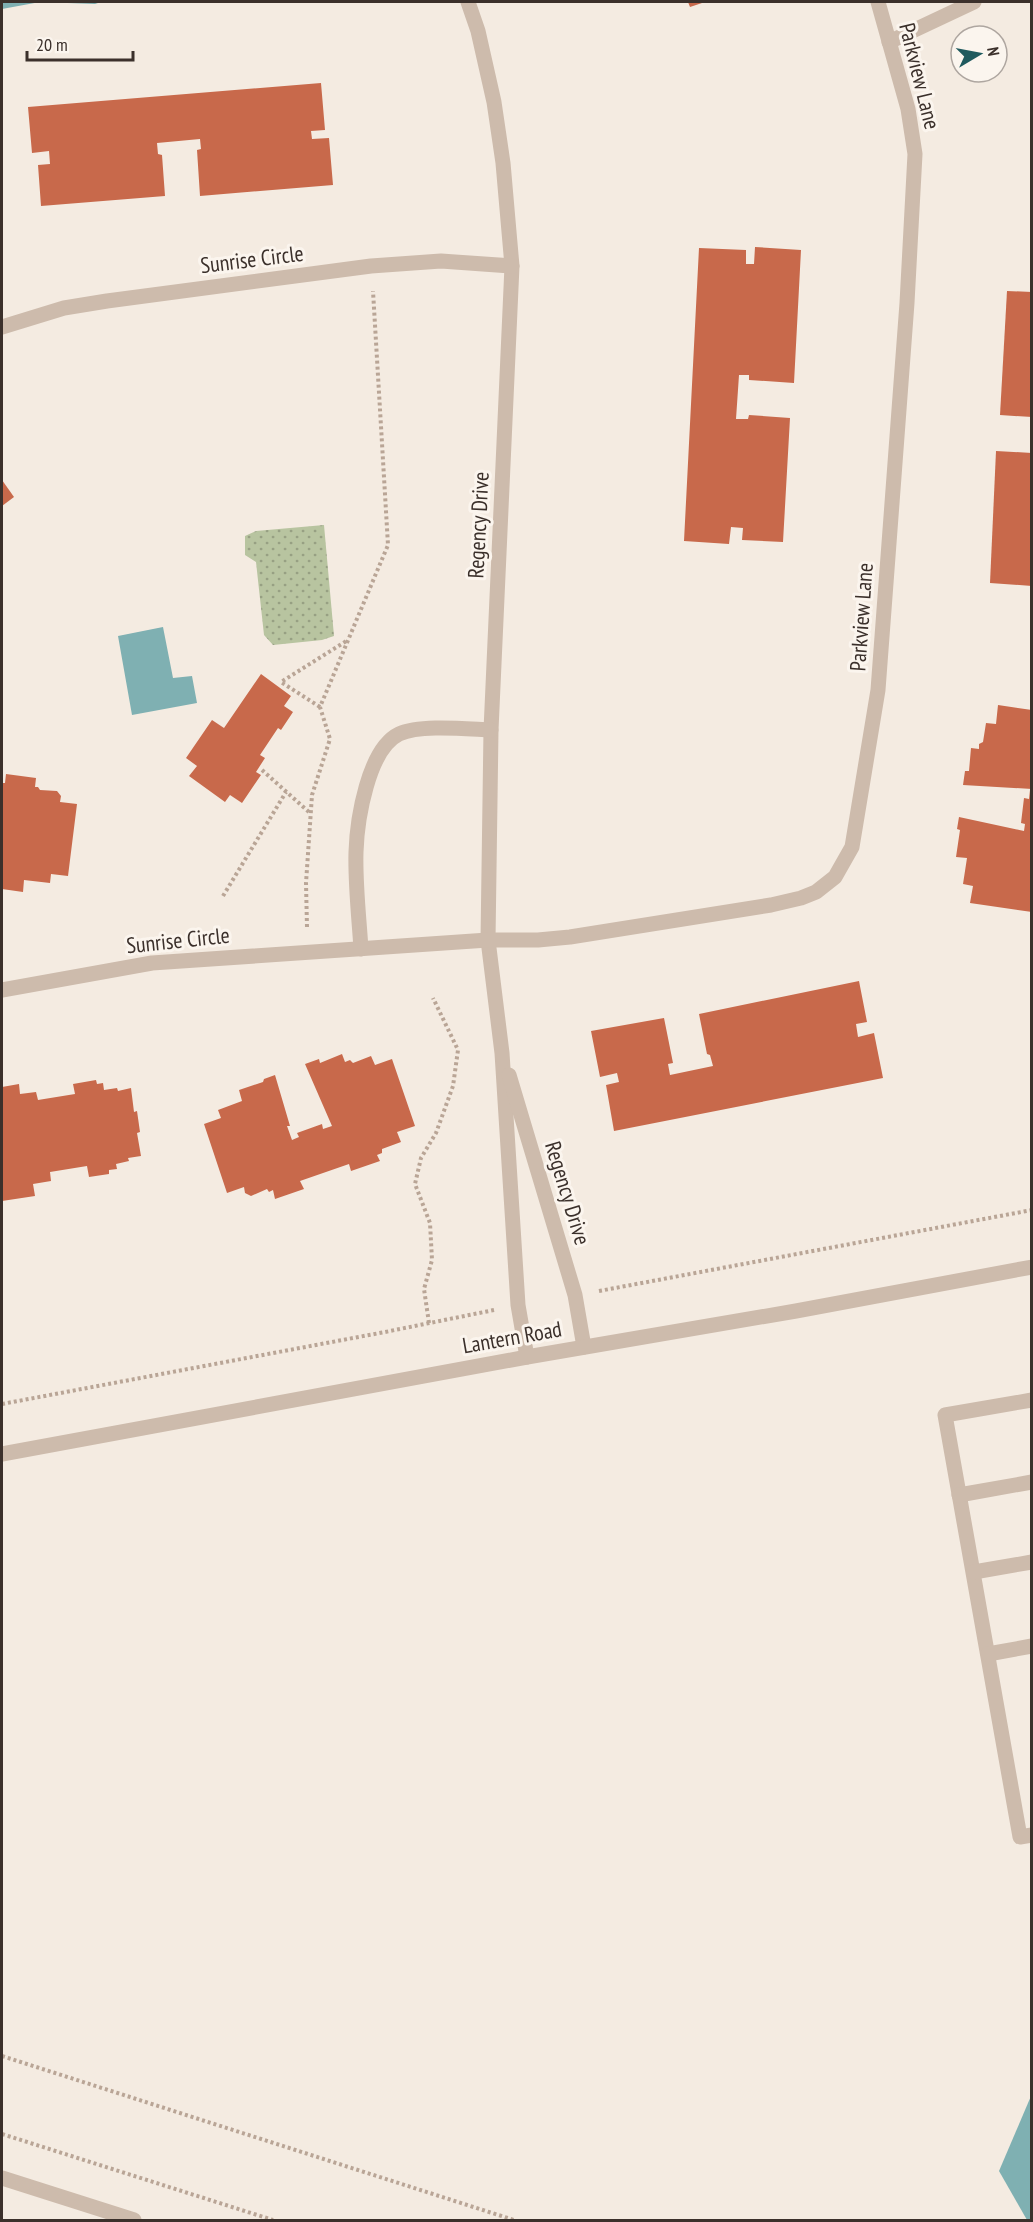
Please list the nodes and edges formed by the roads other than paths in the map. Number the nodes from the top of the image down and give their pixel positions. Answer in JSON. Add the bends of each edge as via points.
{"nodes":[{"id":1,"x":468,"y":2,"type":"edge"},
{"id":2,"x":878,"y":2,"type":"edge"},
{"id":3,"x":974,"y":2,"type":"edge"},
{"id":4,"x":890,"y":42,"type":"junction"},
{"id":5,"x":513,"y":266,"type":"junction"},
{"id":6,"x":2,"y":327,"type":"edge"},
{"id":7,"x":491,"y":730,"type":"junction"},
{"id":8,"x":488,"y":940,"type":"junction"},
{"id":9,"x":361,"y":949,"type":"junction"},
{"id":10,"x":2,"y":990,"type":"edge"},
{"id":11,"x":502,"y":1053,"type":"junction"},
{"id":12,"x":1032,"y":1267,"type":"edge"},
{"id":13,"x":584,"y":1347,"type":"junction"},
{"id":14,"x":526,"y":1357,"type":"junction"},
{"id":15,"x":1032,"y":1400,"type":"edge"},
{"id":16,"x":2,"y":1454,"type":"edge"},
{"id":17,"x":1032,"y":1482,"type":"edge"},
{"id":18,"x":959,"y":1495,"type":"junction"},
{"id":19,"x":1032,"y":1562,"type":"edge"},
{"id":20,"x":974,"y":1572,"type":"junction"},
{"id":21,"x":1032,"y":1646,"type":"edge"},
{"id":22,"x":988,"y":1654,"type":"junction"},
{"id":23,"x":1032,"y":1835,"type":"edge"},
{"id":24,"x":2,"y":2178,"type":"edge"},
{"id":25,"x":134,"y":2220,"type":"edge"}],
"edges":[{"from":1,"to":5,"type":"street","name":"Regency Drive","via":[[494,102]]},
{"from":2,"to":4,"type":"street","name":"Parkview Lane"},
{"from":3,"to":4,"type":"street"},
{"from":4,"to":8,"type":"street","name":"Parkview Lane","via":[[915,154],[878,690],[852,847],[835,878],[801,898],[570,937]]},
{"from":5,"to":6,"type":"street","name":"Sunrise Circle","via":[[441,261],[371,266],[64,308]]},
{"from":5,"to":7,"type":"street","name":"Regency Drive"},
{"from":7,"to":8,"type":"street","name":"Regency Drive"},
{"from":7,"to":9,"type":"street","via":[[416,729],[398,735],[384,747],[371,770],[356,851]]},
{"from":8,"to":9,"type":"street","name":"Sunrise Circle"},
{"from":8,"to":11,"type":"street","name":"Regency Drive"},
{"from":9,"to":10,"type":"street","name":"Sunrise Circle","via":[[153,963]]},
{"from":11,"to":13,"type":"street","name":"Regency Drive","via":[[575,1295]]},
{"from":11,"to":14,"type":"street","name":"Regency Drive","via":[[518,1305]]},
{"from":12,"to":13,"type":"street","name":"Lantern Road"},
{"from":13,"to":14,"type":"street","name":"Lantern Road"},
{"from":14,"to":16,"type":"street","name":"Lantern Road"},
{"from":15,"to":18,"type":"street","via":[[945,1415]]},
{"from":17,"to":18,"type":"street"},
{"from":18,"to":20,"type":"street"},
{"from":19,"to":20,"type":"street"},
{"from":20,"to":22,"type":"street"},
{"from":21,"to":22,"type":"street"},
{"from":22,"to":23,"type":"street","via":[[1020,1837]]},
{"from":24,"to":25,"type":"street"}]}
